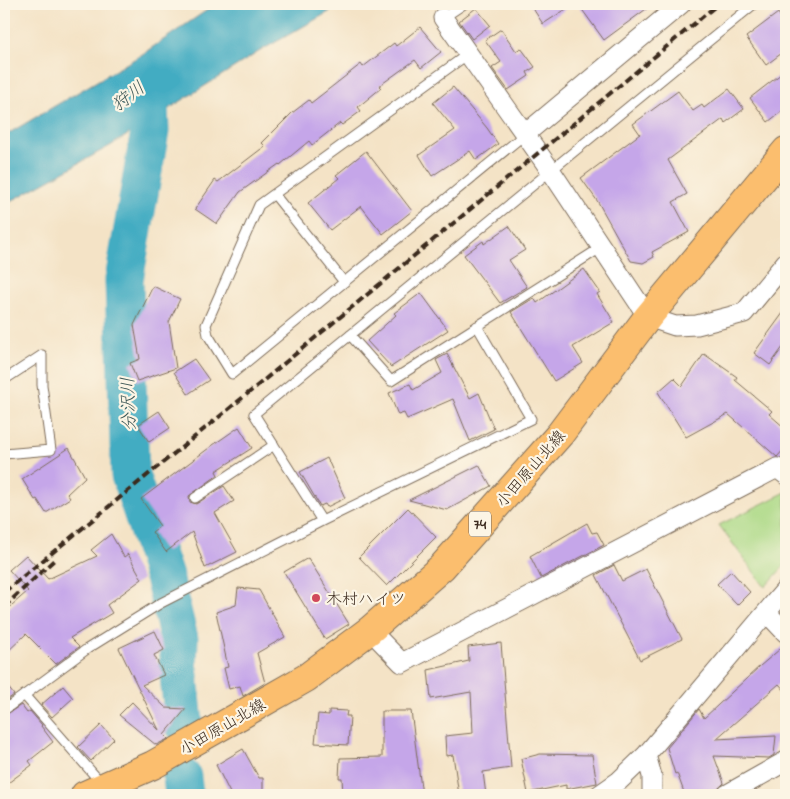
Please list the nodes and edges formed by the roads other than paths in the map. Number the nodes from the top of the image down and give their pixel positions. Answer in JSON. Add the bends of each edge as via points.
{"nodes":[{"id":1,"x":464,"y":4,"type":"edge"},
{"id":2,"x":681,"y":4,"type":"edge"},
{"id":3,"x":754,"y":4,"type":"edge"},
{"id":4,"x":443,"y":18,"type":"joint"},
{"id":5,"x":468,"y":54,"type":"junction"},
{"id":6,"x":524,"y":135,"type":"junction"},
{"id":7,"x":786,"y":151,"type":"edge"},
{"id":8,"x":551,"y":171,"type":"junction"},
{"id":9,"x":274,"y":194,"type":"junction"},
{"id":10,"x":602,"y":247,"type":"junction"},
{"id":11,"x":786,"y":262,"type":"edge"},
{"id":12,"x":344,"y":282,"type":"junction"},
{"id":13,"x":648,"y":317,"type":"junction"},
{"id":14,"x":477,"y":326,"type":"junction"},
{"id":15,"x":350,"y":336,"type":"junction"},
{"id":16,"x":4,"y":380,"type":"edge"},
{"id":17,"x":274,"y":446,"type":"junction"},
{"id":18,"x":4,"y":454,"type":"edge"},
{"id":19,"x":786,"y":475,"type":"edge"},
{"id":20,"x":195,"y":498,"type":"dead end"},
{"id":21,"x":322,"y":520,"type":"junction"},
{"id":22,"x":786,"y":589,"type":"edge"},
{"id":23,"x":767,"y":613,"type":"junction"},
{"id":24,"x":370,"y":630,"type":"junction"},
{"id":25,"x":786,"y":634,"type":"edge"},
{"id":26,"x":24,"y":694,"type":"junction"},
{"id":27,"x":4,"y":710,"type":"edge"},
{"id":28,"x":646,"y":755,"type":"junction"},
{"id":29,"x":786,"y":761,"type":"edge"},
{"id":30,"x":95,"y":791,"type":"edge"},
{"id":31,"x":599,"y":795,"type":"edge"},
{"id":32,"x":652,"y":795,"type":"edge"},
{"id":33,"x":726,"y":795,"type":"edge"}],
"edges":[{"from":1,"to":4,"type":"lane"},
{"from":2,"to":6,"type":"street"},
{"from":3,"to":8,"type":"lane"},
{"from":4,"to":5,"type":"street"},
{"from":5,"to":6,"type":"street"},
{"from":5,"to":9,"type":"lane"},
{"from":6,"to":8,"type":"street"},
{"from":6,"to":12,"type":"lane"},
{"from":7,"to":13,"type":"main road","name":"小田原山北線","number":"74"},
{"from":8,"to":10,"type":"street"},
{"from":8,"to":15,"type":"lane"},
{"from":9,"to":12,"type":"lane"},
{"from":9,"to":12,"type":"lane","via":[[259,205],[206,324],[208,335],[232,374]]},
{"from":10,"to":13,"type":"street"},
{"from":10,"to":14,"type":"lane"},
{"from":11,"to":13,"type":"street","via":[[744,313],[697,325],[675,326]]},
{"from":13,"to":24,"type":"main road","name":"小田原山北線","number":"74","via":[[560,434],[442,567]]},
{"from":14,"to":15,"type":"lane","via":[[391,381]]},
{"from":14,"to":21,"type":"lane","via":[[531,420]]},
{"from":15,"to":17,"type":"lane","via":[[254,414]]},
{"from":16,"to":18,"type":"lane","via":[[42,355],[43,394],[51,450]]},
{"from":17,"to":20,"type":"lane"},
{"from":17,"to":21,"type":"lane"},
{"from":19,"to":24,"type":"street","via":[[777,468],[402,663]]},
{"from":21,"to":26,"type":"lane","via":[[161,602]]},
{"from":22,"to":23,"type":"street"},
{"from":23,"to":25,"type":"street"},
{"from":23,"to":28,"type":"street"},
{"from":24,"to":30,"type":"main road","name":"小田原山北線","number":"74","via":[[306,678],[153,765]]},
{"from":26,"to":27,"type":"lane"},
{"from":26,"to":30,"type":"lane"},
{"from":28,"to":31,"type":"street"},
{"from":28,"to":32,"type":"street","via":[[652,776]]},
{"from":29,"to":33,"type":"street"}]}
